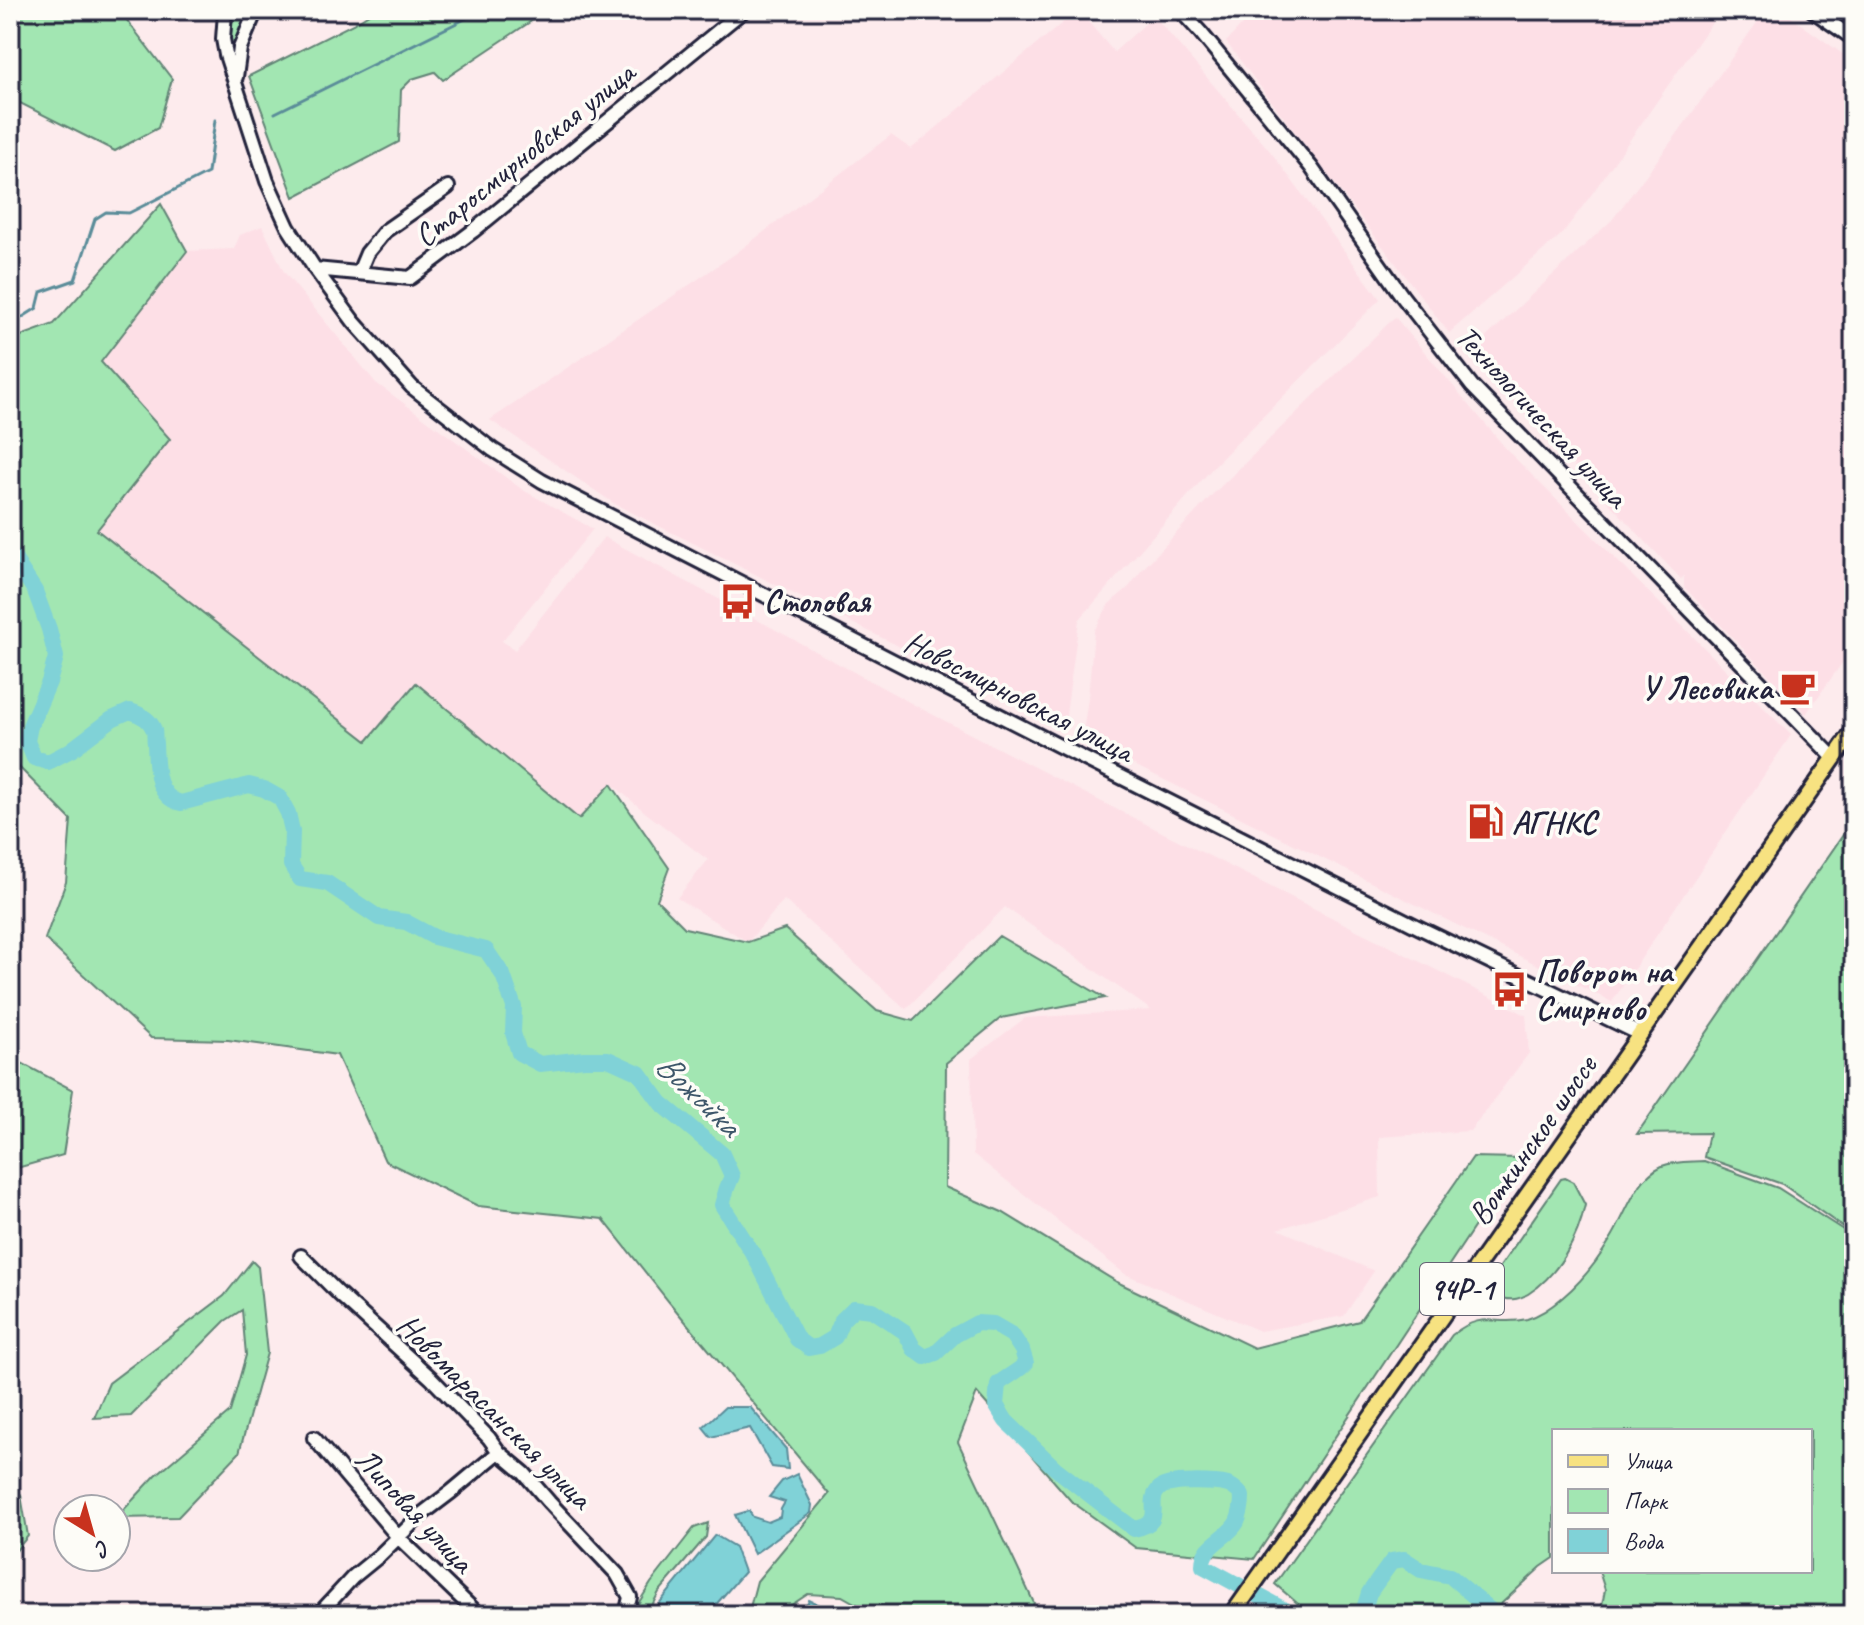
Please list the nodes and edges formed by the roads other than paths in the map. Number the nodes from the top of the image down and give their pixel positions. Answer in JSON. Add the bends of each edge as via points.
{"nodes":[{"id":1,"x":227,"y":10,"type":"edge"},
{"id":2,"x":256,"y":10,"type":"edge"},
{"id":3,"x":744,"y":10,"type":"edge"},
{"id":4,"x":1180,"y":10,"type":"edge"},
{"id":5,"x":1812,"y":10,"type":"edge"},
{"id":6,"x":1854,"y":39,"type":"edge"},
{"id":7,"x":236,"y":80,"type":"junction"},
{"id":8,"x":448,"y":187,"type":"dead end"},
{"id":9,"x":315,"y":269,"type":"junction"},
{"id":10,"x":359,"y":272,"type":"junction"},
{"id":11,"x":1854,"y":730,"type":"edge"},
{"id":12,"x":1834,"y":758,"type":"junction"},
{"id":13,"x":1640,"y":1034,"type":"junction"},
{"id":14,"x":301,"y":1256,"type":"dead end"},
{"id":15,"x":314,"y":1438,"type":"dead end"},
{"id":16,"x":499,"y":1452,"type":"junction"},
{"id":17,"x":398,"y":1537,"type":"junction"},
{"id":18,"x":318,"y":1615,"type":"edge"},
{"id":19,"x":479,"y":1615,"type":"edge"},
{"id":20,"x":626,"y":1615,"type":"edge"},
{"id":21,"x":1232,"y":1615,"type":"edge"}],
"edges":[{"from":1,"to":7,"type":"street","name":"Новосмирновская улица","via":[[223,39]]},
{"from":2,"to":7,"type":"street","name":"Новосмирновская улица","via":[[240,48]]},
{"from":3,"to":10,"type":"street","name":"Старосмирновская улица","via":[[410,278]]},
{"from":4,"to":12,"type":"street","name":"Технологическая улица","via":[[1311,167],[1472,386]]},
{"from":5,"to":6,"type":"street"},
{"from":7,"to":9,"type":"street","name":"Новосмирновская улица","via":[[267,181]]},
{"from":8,"to":10,"type":"street","via":[[385,231]]},
{"from":9,"to":10,"type":"street","name":"Старосмирновская улица"},
{"from":9,"to":13,"type":"street","name":"Новосмирновская улица","via":[[412,387],[542,481],[1118,776]]},
{"from":11,"to":12,"type":"main road","name":"Воткинское шоссе"},
{"from":12,"to":13,"type":"main road","name":"Воткинское шоссе"},
{"from":13,"to":21,"type":"main road","name":"Воткинское шоссе","number":"94Р-1"},
{"from":14,"to":16,"type":"street","name":"Новомарасанская улица","via":[[431,1378]]},
{"from":15,"to":17,"type":"street","name":"Липовая улица"},
{"from":16,"to":17,"type":"street"},
{"from":16,"to":20,"type":"street","name":"Новомарасанская улица","via":[[617,1574],[630,1597]]},
{"from":17,"to":18,"type":"street"},
{"from":17,"to":19,"type":"street","name":"Липовая улица"}]}
